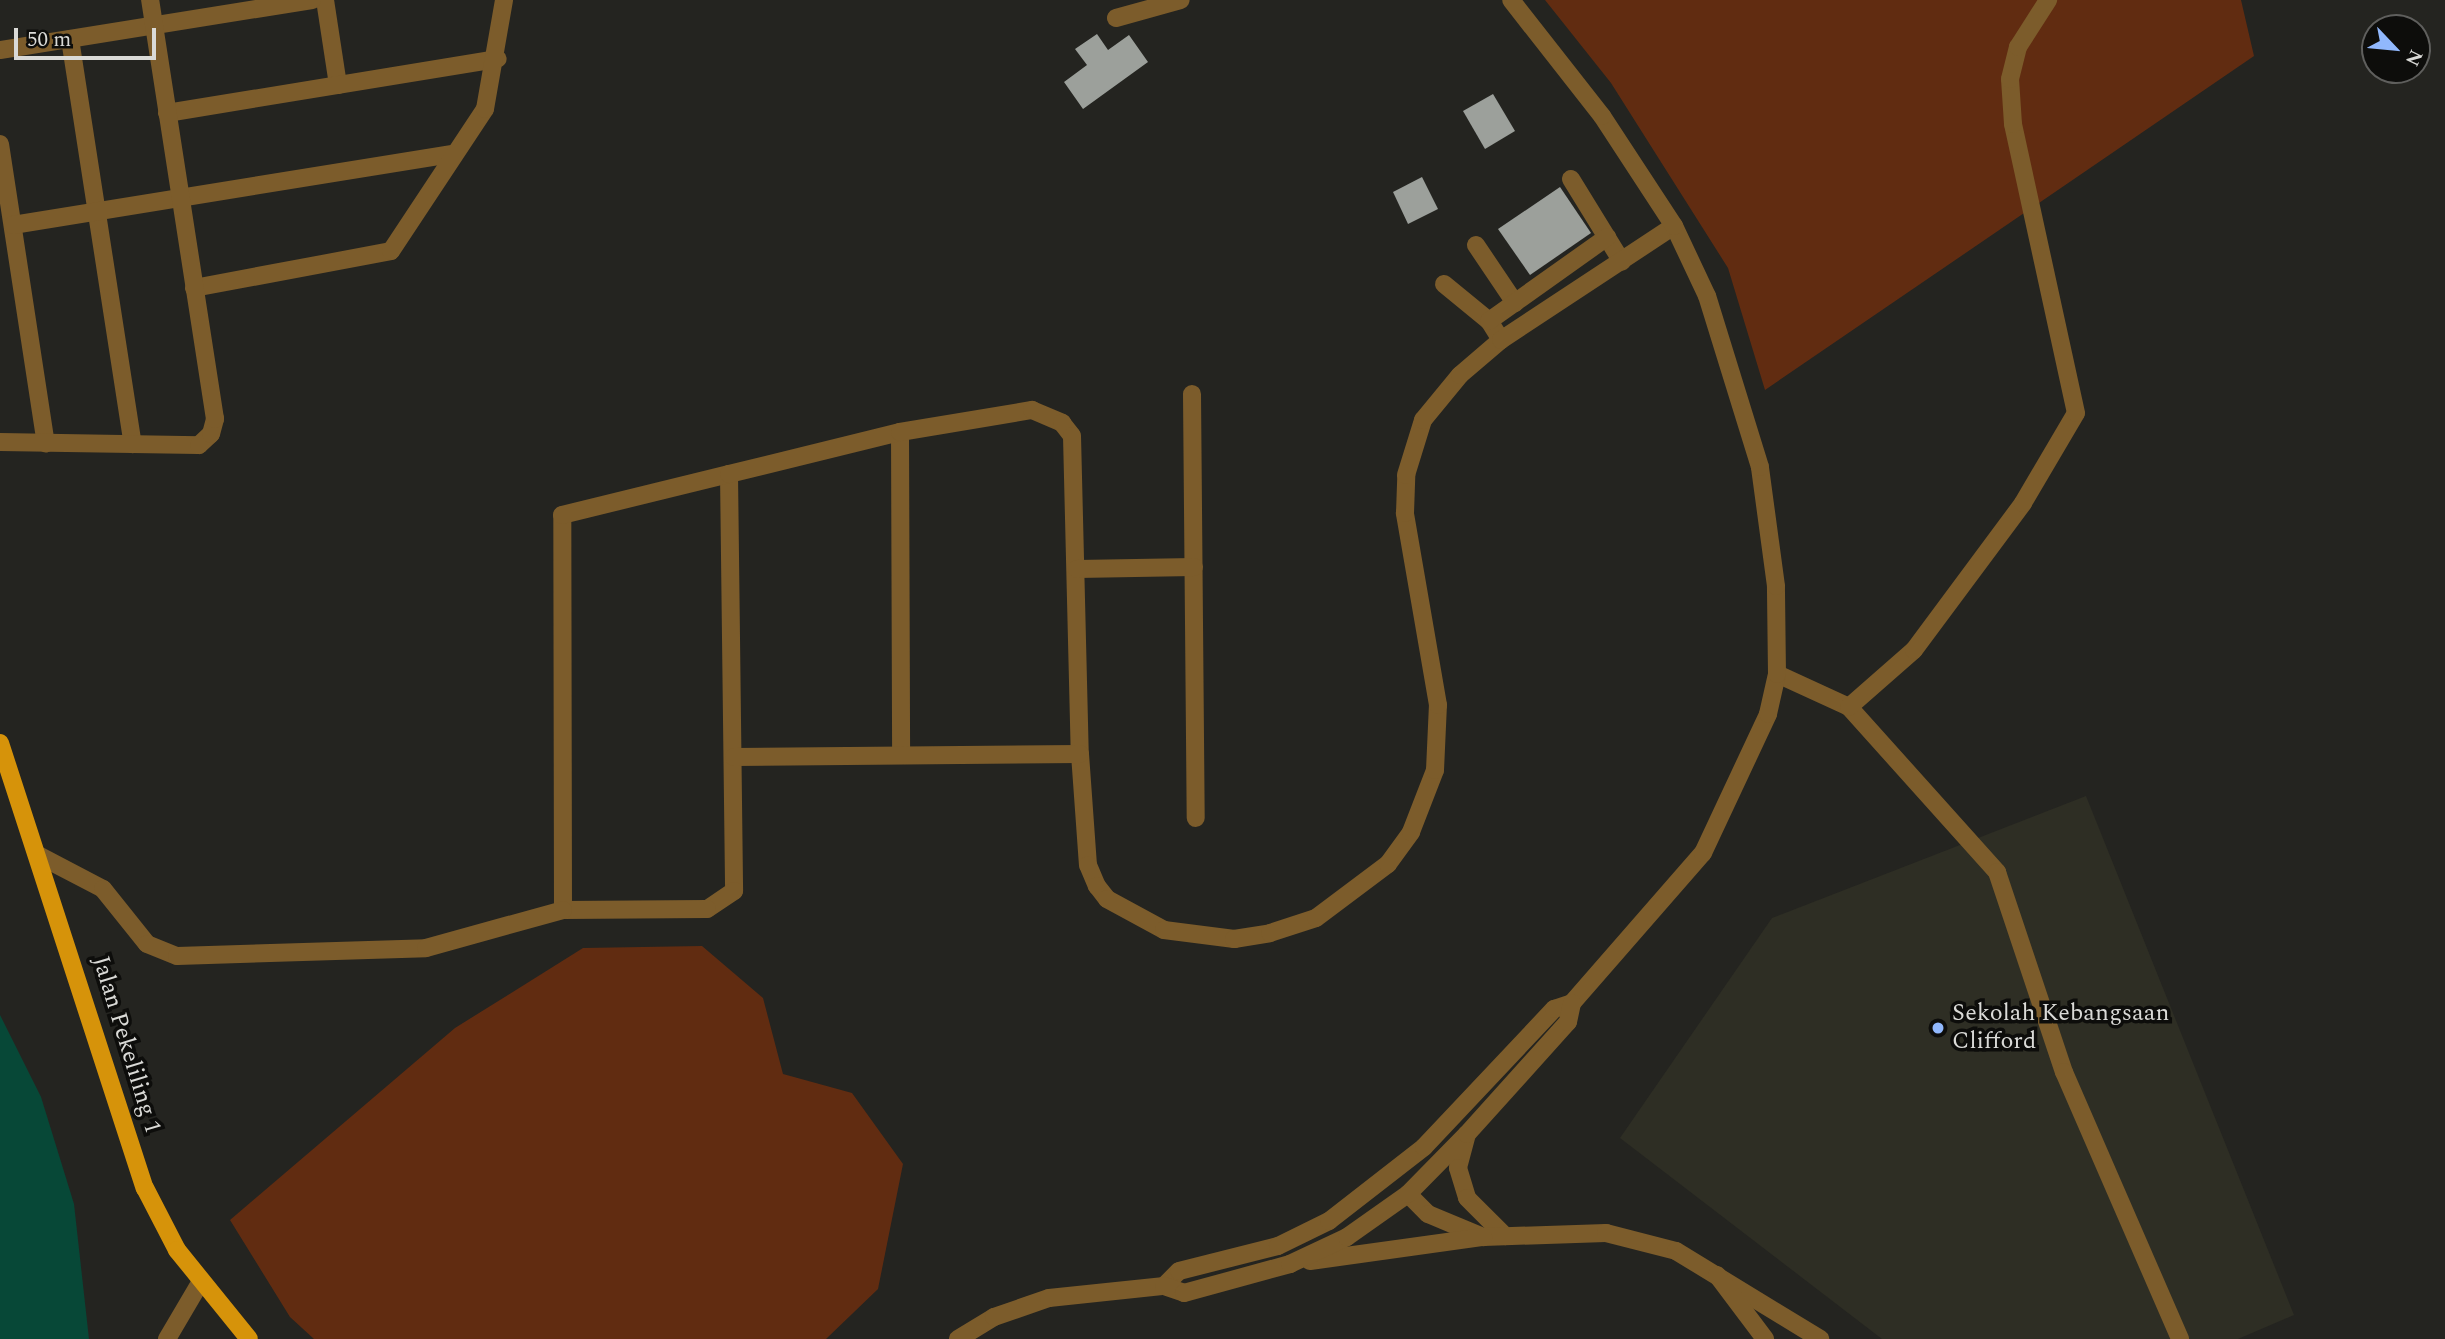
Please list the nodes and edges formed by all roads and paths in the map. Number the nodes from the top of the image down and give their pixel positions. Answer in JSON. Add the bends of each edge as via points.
{"nodes":[{"id":1,"x":150,"y":0,"type":"edge"},
{"id":2,"x":312,"y":0,"type":"edge"},
{"id":3,"x":325,"y":0,"type":"edge"},
{"id":4,"x":504,"y":0,"type":"edge"},
{"id":5,"x":1181,"y":0,"type":"edge"},
{"id":6,"x":1511,"y":0,"type":"edge"},
{"id":7,"x":2048,"y":0,"type":"edge"},
{"id":8,"x":1116,"y":18,"type":"dead end"},
{"id":9,"x":154,"y":26,"type":"junction"},
{"id":10,"x":70,"y":39,"type":"junction"},
{"id":11,"x":0,"y":50,"type":"edge"},
{"id":12,"x":498,"y":60,"type":"junction"},
{"id":13,"x":338,"y":85,"type":"junction"},
{"id":14,"x":167,"y":113,"type":"junction"},
{"id":15,"x":0,"y":144,"type":"edge"},
{"id":16,"x":452,"y":154,"type":"junction"},
{"id":17,"x":1571,"y":179,"type":"dead end"},
{"id":18,"x":180,"y":198,"type":"junction"},
{"id":19,"x":97,"y":211,"type":"junction"},
{"id":20,"x":13,"y":225,"type":"junction"},
{"id":21,"x":1674,"y":226,"type":"junction"},
{"id":22,"x":1606,"y":237,"type":"junction"},
{"id":23,"x":1476,"y":244,"type":"dead end"},
{"id":24,"x":8,"y":250,"type":"edge"},
{"id":25,"x":1622,"y":262,"type":"junction"},
{"id":26,"x":1444,"y":284,"type":"dead end"},
{"id":27,"x":194,"y":288,"type":"junction"},
{"id":28,"x":1515,"y":303,"type":"junction"},
{"id":29,"x":1489,"y":321,"type":"junction"},
{"id":30,"x":1501,"y":340,"type":"junction"},
{"id":31,"x":1192,"y":394,"type":"dead end"},
{"id":32,"x":900,"y":432,"type":"junction"},
{"id":33,"x":0,"y":442,"type":"edge"},
{"id":34,"x":46,"y":443,"type":"junction"},
{"id":35,"x":133,"y":444,"type":"junction"},
{"id":36,"x":729,"y":474,"type":"junction"},
{"id":37,"x":1194,"y":567,"type":"junction"},
{"id":38,"x":1077,"y":569,"type":"junction"},
{"id":39,"x":1777,"y":674,"type":"junction"},
{"id":40,"x":1849,"y":707,"type":"junction"},
{"id":41,"x":0,"y":743,"type":"edge"},
{"id":42,"x":901,"y":753,"type":"junction"},
{"id":43,"x":1080,"y":754,"type":"junction"},
{"id":44,"x":734,"y":757,"type":"junction"},
{"id":45,"x":1196,"y":818,"type":"dead end"},
{"id":46,"x":40,"y":856,"type":"junction"},
{"id":47,"x":563,"y":910,"type":"junction"},
{"id":48,"x":1572,"y":1003,"type":"junction"},
{"id":49,"x":1467,"y":1134,"type":"junction"},
{"id":50,"x":1424,"y":1147,"type":"junction"},
{"id":51,"x":1408,"y":1194,"type":"junction"},
{"id":52,"x":1367,"y":1195,"type":"junction"},
{"id":53,"x":1505,"y":1236,"type":"junction"},
{"id":54,"x":1483,"y":1237,"type":"junction"},
{"id":55,"x":1290,"y":1264,"type":"junction"},
{"id":56,"x":1713,"y":1269,"type":"junction"},
{"id":57,"x":200,"y":1283,"type":"junction"},
{"id":58,"x":1164,"y":1286,"type":"junction"},
{"id":59,"x":167,"y":1339,"type":"edge"},
{"id":60,"x":249,"y":1339,"type":"edge"},
{"id":61,"x":958,"y":1339,"type":"edge"},
{"id":62,"x":1765,"y":1339,"type":"edge"},
{"id":63,"x":1821,"y":1339,"type":"edge"},
{"id":64,"x":2180,"y":1339,"type":"edge"}],
"edges":[{"from":1,"to":9,"type":"street"},
{"from":2,"to":9,"type":"street"},
{"from":3,"to":13,"type":"street"},
{"from":4,"to":12,"type":"street"},
{"from":5,"to":8,"type":"street"},
{"from":6,"to":21,"type":"street","via":[[1570,74]]},
{"from":7,"to":40,"type":"street","via":[[2018,47],[2010,79],[2012,124],[2076,413],[2023,503],[1914,650]]},
{"from":9,"to":10,"type":"street"},
{"from":9,"to":14,"type":"street"},
{"from":10,"to":11,"type":"street"},
{"from":10,"to":19,"type":"street"},
{"from":12,"to":13,"type":"street"},
{"from":12,"to":16,"type":"street","via":[[485,108]]},
{"from":13,"to":14,"type":"street"},
{"from":14,"to":18,"type":"street"},
{"from":15,"to":20,"type":"street"},
{"from":16,"to":18,"type":"street"},
{"from":16,"to":27,"type":"street","via":[[387,255]]},
{"from":17,"to":22,"type":"street"},
{"from":18,"to":19,"type":"street"},
{"from":18,"to":27,"type":"street"},
{"from":19,"to":20,"type":"street"},
{"from":19,"to":35,"type":"street"},
{"from":20,"to":24,"type":"street"},
{"from":21,"to":25,"type":"street"},
{"from":21,"to":39,"type":"street","via":[[1707,296],[1759,467],[1776,586]]},
{"from":22,"to":25,"type":"street"},
{"from":22,"to":28,"type":"street"},
{"from":23,"to":28,"type":"street"},
{"from":24,"to":34,"type":"street"},
{"from":25,"to":30,"type":"street"},
{"from":26,"to":29,"type":"street"},
{"from":27,"to":35,"type":"street","via":[[215,419],[211,434],[199,445]]},
{"from":28,"to":29,"type":"street"},
{"from":29,"to":30,"type":"street"},
{"from":30,"to":43,"type":"street","via":[[1440,397],[1412,449],[1407,552],[1440,739],[1425,802],[1388,864],[1316,918],[1270,933],[1234,939],[1164,930],[1107,899],[1097,886],[1088,865]]},
{"from":31,"to":37,"type":"street"},
{"from":32,"to":36,"type":"street"},
{"from":32,"to":38,"type":"street","via":[[1009,409],[1032,410],[1062,424],[1072,436]]},
{"from":32,"to":42,"type":"street"},
{"from":33,"to":34,"type":"street"},
{"from":34,"to":35,"type":"street"},
{"from":36,"to":44,"type":"street"},
{"from":36,"to":47,"type":"street","via":[[562,515]]},
{"from":37,"to":38,"type":"street"},
{"from":37,"to":45,"type":"street"},
{"from":38,"to":43,"type":"street"},
{"from":39,"to":40,"type":"street"},
{"from":39,"to":48,"type":"street","via":[[1746,772],[1703,853]]},
{"from":40,"to":64,"type":"street","via":[[1997,872],[2064,1072]]},
{"from":41,"to":46,"type":"main road","name":"Jalan Pekeliling 1"},
{"from":42,"to":43,"type":"street"},
{"from":42,"to":44,"type":"street"},
{"from":44,"to":47,"type":"street","via":[[736,883],[728,899],[707,909]]},
{"from":46,"to":47,"type":"street","via":[[103,889],[146,944],[177,956],[426,948]]},
{"from":46,"to":57,"type":"main road","name":"Jalan Pekeliling 1","via":[[145,1188]]},
{"from":48,"to":49,"type":"street","via":[[1568,1022]]},
{"from":48,"to":50,"type":"street","via":[[1554,1009]]},
{"from":49,"to":51,"type":"street"},
{"from":49,"to":53,"type":"street","via":[[1458,1168],[1464,1188],[1483,1218]]},
{"from":50,"to":51,"type":"street"},
{"from":50,"to":52,"type":"street"},
{"from":51,"to":52,"type":"street"},
{"from":51,"to":54,"type":"street","via":[[1428,1213]]},
{"from":51,"to":55,"type":"street","via":[[1347,1237]]},
{"from":52,"to":58,"type":"street","via":[[1278,1246],[1180,1271]]},
{"from":53,"to":54,"type":"street"},
{"from":53,"to":56,"type":"street","via":[[1606,1233],[1676,1251]]},
{"from":54,"to":55,"type":"street"},
{"from":55,"to":58,"type":"street","via":[[1184,1293]]},
{"from":56,"to":62,"type":"street"},
{"from":56,"to":63,"type":"street"},
{"from":57,"to":59,"type":"street"},
{"from":57,"to":60,"type":"main road","name":"Jalan Pekeliling 1"},
{"from":58,"to":61,"type":"street","via":[[1049,1298],[994,1317]]}]}
